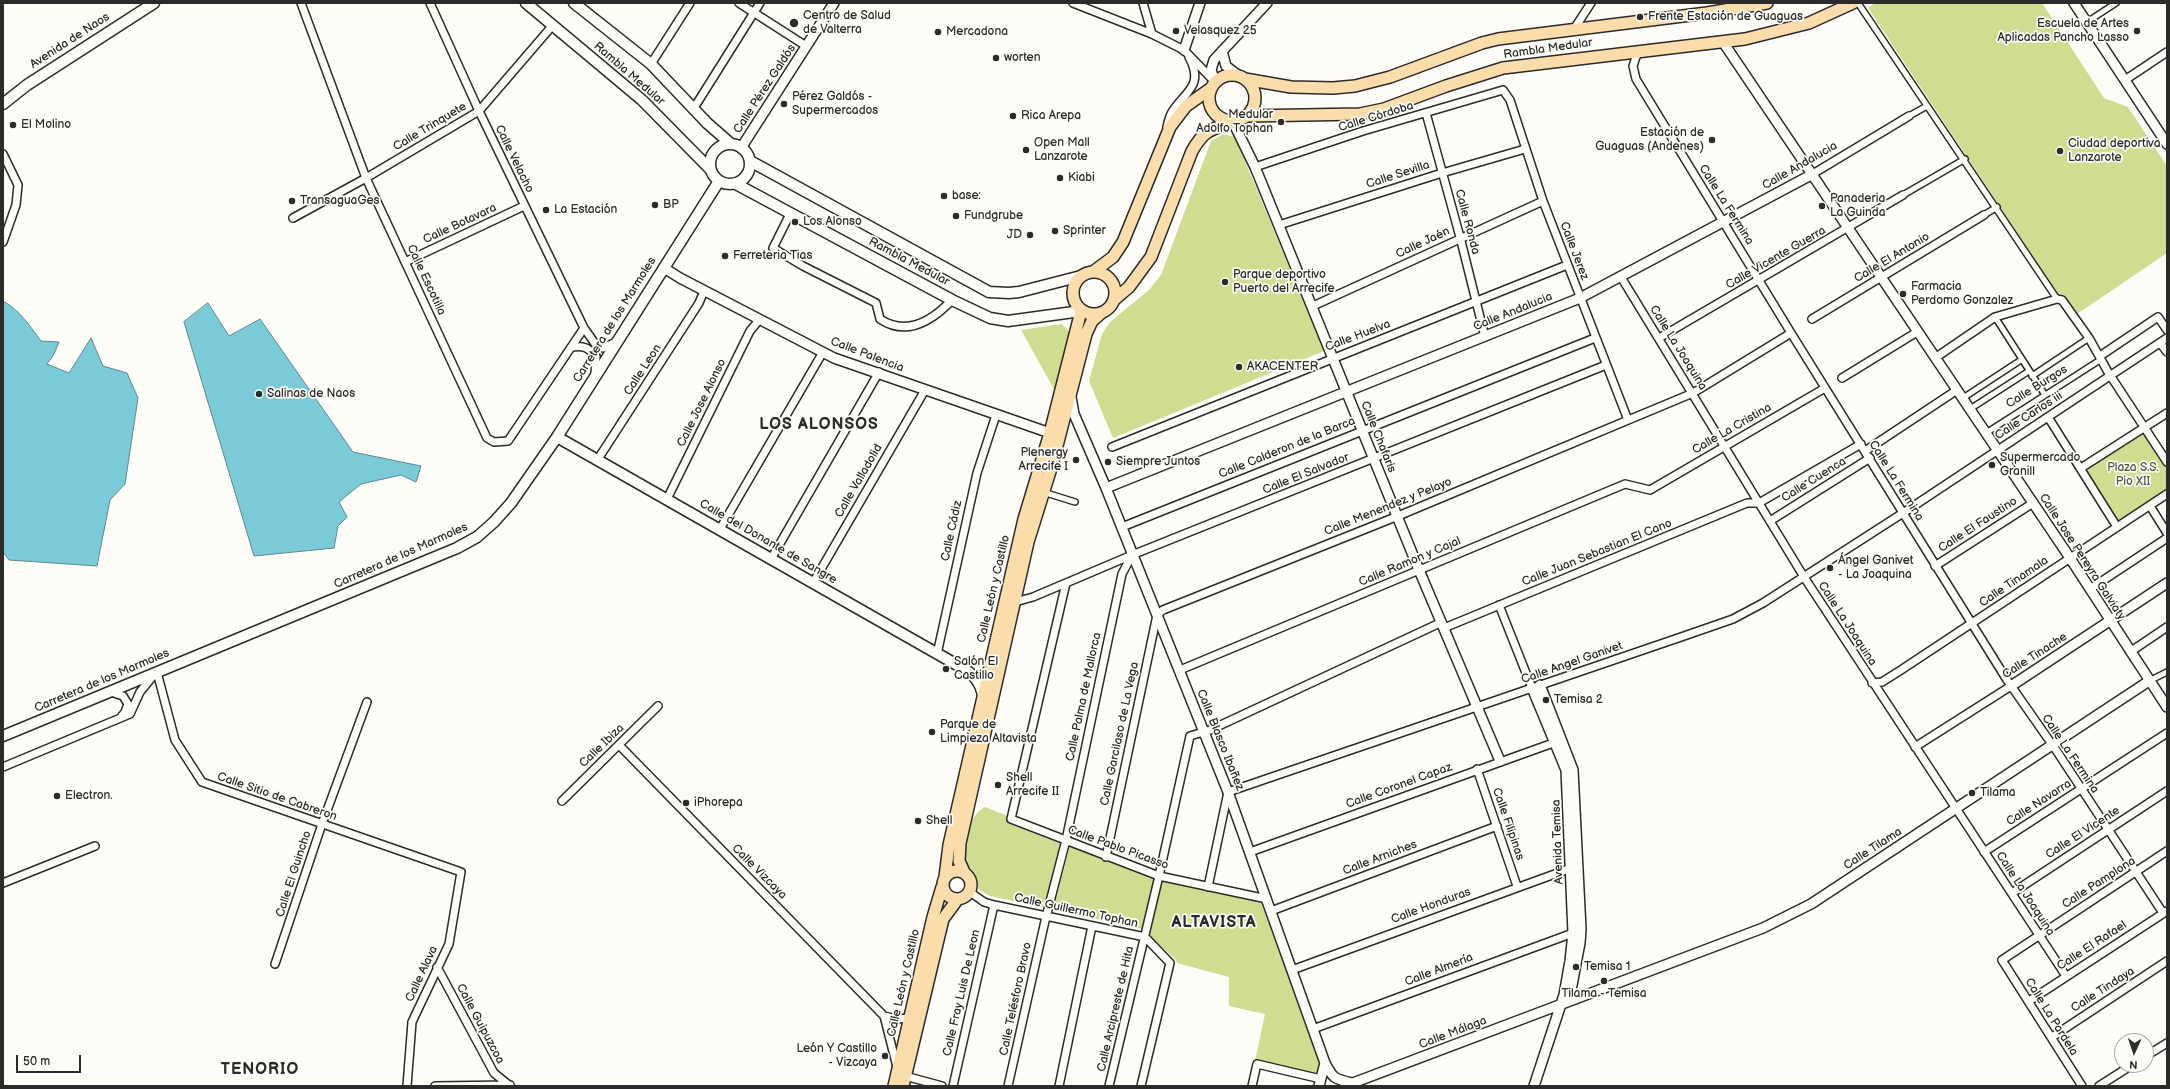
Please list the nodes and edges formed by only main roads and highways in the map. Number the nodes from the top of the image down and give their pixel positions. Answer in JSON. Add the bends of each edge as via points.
{"nodes":[{"id":1,"x":154,"y":3,"type":"edge"},
{"id":2,"x":526,"y":3,"type":"edge"},
{"id":3,"x":574,"y":3,"type":"edge"},
{"id":4,"x":1767,"y":3,"type":"edge"},
{"id":5,"x":1853,"y":3,"type":"edge"},
{"id":6,"x":1242,"y":77,"type":"junction"},
{"id":7,"x":1212,"y":86,"type":"junction"},
{"id":8,"x":3,"y":104,"type":"edge"},
{"id":9,"x":1247,"y":116,"type":"junction"},
{"id":10,"x":1233,"y":122,"type":"junction"},
{"id":11,"x":731,"y":144,"type":"junction"},
{"id":12,"x":750,"y":161,"type":"junction"},
{"id":13,"x":711,"y":170,"type":"junction"},
{"id":14,"x":719,"y":181,"type":"junction"},
{"id":15,"x":736,"y":184,"type":"junction"},
{"id":16,"x":1093,"y":272,"type":"junction"},
{"id":17,"x":1081,"y":276,"type":"junction"},
{"id":18,"x":1115,"y":299,"type":"junction"},
{"id":19,"x":1081,"y":311,"type":"junction"},
{"id":20,"x":1052,"y":313,"type":"junction"},
{"id":21,"x":1100,"y":314,"type":"junction"},
{"id":22,"x":1075,"y":329,"type":"junction"},
{"id":23,"x":557,"y":436,"type":"junction"},
{"id":24,"x":990,"y":664,"type":"junction"},
{"id":25,"x":966,"y":670,"type":"junction"},
{"id":26,"x":984,"y":695,"type":"junction"},
{"id":27,"x":3,"y":736,"type":"edge"},
{"id":28,"x":964,"y":872,"type":"junction"},
{"id":29,"x":944,"y":882,"type":"junction"},
{"id":30,"x":957,"y":900,"type":"junction"},
{"id":31,"x":902,"y":1077,"type":"edge"},
{"id":32,"x":894,"y":1086,"type":"edge"}],
"edges":[{"from":1,"to":8,"type":"main road","name":"Avenida de Naos","via":[[27,85]]},
{"from":2,"to":13,"type":"main road","name":"Rambla Medular","via":[[642,100]]},
{"from":3,"to":11,"type":"main road","name":"Rambla Medular","via":[[651,64],[707,123]]},
{"from":4,"to":6,"type":"main road","name":"Rambla Medular","via":[[1707,13],[1574,28],[1482,43],[1390,77],[1355,86],[1291,86]]},
{"from":5,"to":9,"type":"main road","name":"Rambla Medular","via":[[1809,23],[1777,32],[1723,42],[1503,68],[1384,109],[1360,114]]},
{"from":6,"to":7,"type":"main road","via":[[1226,76]]},
{"from":6,"to":9,"type":"main road","via":[[1254,90],[1252,110]]},
{"from":7,"to":10,"type":"main road","via":[[1208,98],[1212,112],[1222,120]]},
{"from":7,"to":16,"type":"main road","via":[[1186,106],[1170,127],[1123,242],[1112,257]]},
{"from":9,"to":10,"type":"main road"},
{"from":10,"to":18,"type":"main road","via":[[1206,131],[1199,139],[1150,258],[1129,287]]},
{"from":11,"to":12,"type":"main road","via":[[741,148]]},
{"from":11,"to":13,"type":"main road","via":[[714,152],[710,163]]},
{"from":12,"to":15,"type":"main road","via":[[749,172]]},
{"from":12,"to":17,"type":"main road","name":"Rambla Medular","via":[[989,292],[1009,294]]},
{"from":13,"to":14,"type":"main road"},
{"from":14,"to":15,"type":"main road","via":[[730,185]]},
{"from":14,"to":23,"type":"main road","name":"Carretera de los Marmoles"},
{"from":15,"to":20,"type":"main road","name":"Rambla Medular","via":[[990,318],[1008,321]]},
{"from":16,"to":17,"type":"main road"},
{"from":16,"to":18,"type":"main road","via":[[1101,273],[1111,280],[1116,291]]},
{"from":17,"to":19,"type":"main road","via":[[1073,289],[1073,297]]},
{"from":18,"to":21,"type":"main road","via":[[1106,311]]},
{"from":19,"to":20,"type":"main road","name":"Rambla Medular"},
{"from":19,"to":21,"type":"main road","via":[[1087,314]]},
{"from":19,"to":22,"type":"main road","name":"Calle León y Castillo"},
{"from":20,"to":22,"type":"main road","via":[[1067,317],[1073,322]]},
{"from":21,"to":28,"type":"main road","name":"Calle León y Castillo","via":[[1086,334],[1034,517],[960,844],[959,861]]},
{"from":22,"to":24,"type":"main road","name":"Calle León y Castillo","via":[[1050,433],[1024,519]]},
{"from":23,"to":25,"type":"main road","name":"Calle del Donante de Sangre"},
{"from":23,"to":27,"type":"main road","name":"Carretera de los Marmoles","via":[[511,503],[477,537],[442,554]]},
{"from":24,"to":25,"type":"main road","name":"Calle del Donante de Sangre","via":[[984,671]]},
{"from":24,"to":26,"type":"main road","name":"Calle León y Castillo"},
{"from":25,"to":26,"type":"main road","name":"Calle del Donante de Sangre","via":[[976,677]]},
{"from":26,"to":29,"type":"main road","name":"Calle León y Castillo","via":[[949,845]]},
{"from":28,"to":29,"type":"main road","via":[[955,872]]},
{"from":28,"to":30,"type":"main road","via":[[970,880],[970,892],[963,899]]},
{"from":29,"to":30,"type":"main road","via":[[948,897]]},
{"from":29,"to":31,"type":"main road","name":"Calle León y Castillo","via":[[932,917],[910,1018]]},
{"from":30,"to":31,"type":"main road","name":"Calle León y Castillo","via":[[943,919]]},
{"from":31,"to":32,"type":"main road","name":"Calle León y Castillo"}]}
